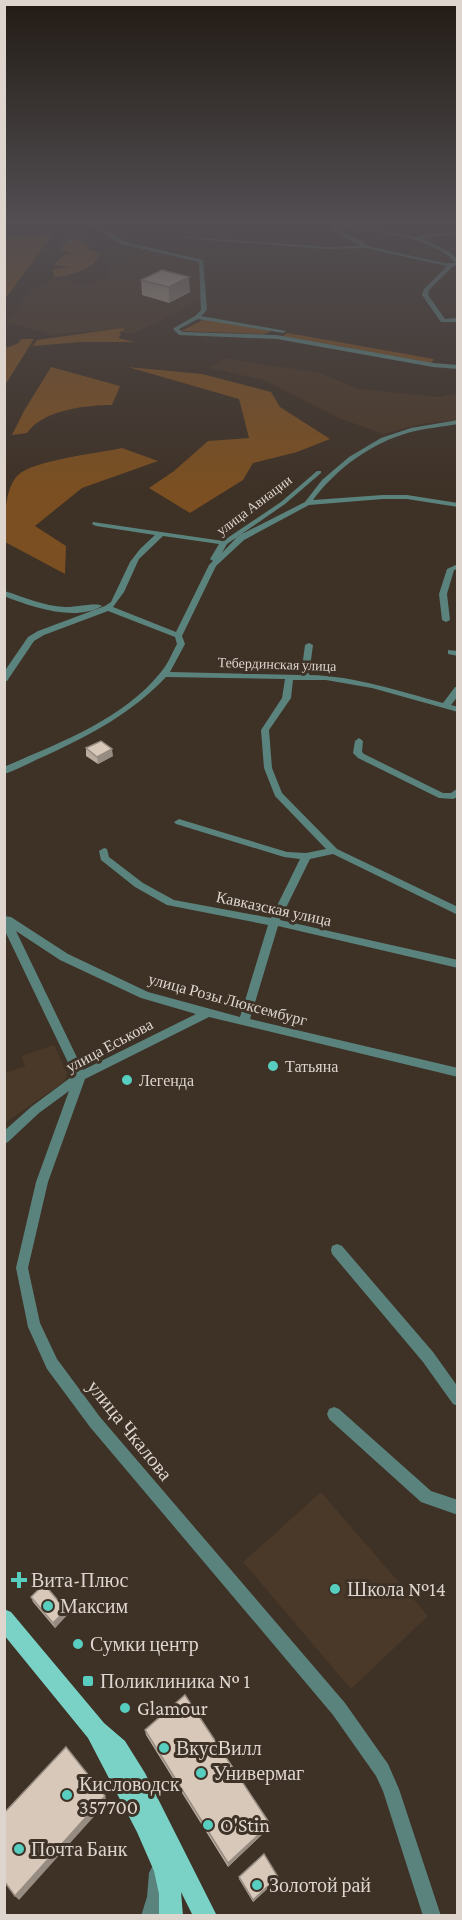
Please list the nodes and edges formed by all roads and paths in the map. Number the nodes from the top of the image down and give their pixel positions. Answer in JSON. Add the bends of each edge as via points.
{"nodes":[{"id":1,"x":202,"y":313,"type":"edge"},
{"id":2,"x":437,"y":313,"type":"edge"},
{"id":3,"x":197,"y":317,"type":"junction"},
{"id":4,"x":458,"y":320,"type":"edge"},
{"id":5,"x":284,"y":331,"type":"junction"},
{"id":6,"x":278,"y":337,"type":"junction"},
{"id":7,"x":458,"y":364,"type":"edge"},
{"id":8,"x":458,"y":422,"type":"edge"},
{"id":9,"x":320,"y":472,"type":"dead end"},
{"id":10,"x":307,"y":503,"type":"junction"},
{"id":11,"x":458,"y":505,"type":"edge"},
{"id":12,"x":96,"y":524,"type":"dead end"},
{"id":13,"x":161,"y":534,"type":"junction"},
{"id":14,"x":224,"y":543,"type":"junction"},
{"id":15,"x":213,"y":565,"type":"junction"},
{"id":16,"x":458,"y":566,"type":"edge"},
{"id":17,"x":4,"y":593,"type":"edge"},
{"id":18,"x":120,"y":596,"type":"junction"},
{"id":19,"x":108,"y":608,"type":"junction"},
{"id":20,"x":446,"y":620,"type":"dead end"},
{"id":21,"x":178,"y":636,"type":"junction"},
{"id":22,"x":309,"y":645,"type":"dead end"},
{"id":23,"x":164,"y":674,"type":"junction"},
{"id":24,"x":289,"y":676,"type":"junction"},
{"id":25,"x":305,"y":677,"type":"junction"},
{"id":26,"x":4,"y":679,"type":"edge"},
{"id":27,"x":458,"y":689,"type":"edge"},
{"id":28,"x":444,"y":707,"type":"junction"},
{"id":29,"x":458,"y":710,"type":"edge"},
{"id":30,"x":359,"y":741,"type":"dead end"},
{"id":31,"x":4,"y":771,"type":"edge"},
{"id":32,"x":458,"y":791,"type":"edge"},
{"id":33,"x":179,"y":822,"type":"dead end"},
{"id":34,"x":104,"y":850,"type":"dead end"},
{"id":35,"x":334,"y":851,"type":"junction"},
{"id":36,"x":306,"y":856,"type":"junction"},
{"id":37,"x":457,"y":910,"type":"edge"},
{"id":38,"x":5,"y":919,"type":"edge"},
{"id":39,"x":274,"y":922,"type":"junction"},
{"id":40,"x":458,"y":964,"type":"edge"},
{"id":41,"x":208,"y":1013,"type":"junction"},
{"id":42,"x":244,"y":1022,"type":"junction"},
{"id":43,"x":458,"y":1073,"type":"edge"},
{"id":44,"x":80,"y":1076,"type":"junction"},
{"id":45,"x":4,"y":1140,"type":"edge"},
{"id":46,"x":337,"y":1250,"type":"dead end"},
{"id":47,"x":458,"y":1399,"type":"edge"},
{"id":48,"x":334,"y":1414,"type":"dead end"},
{"id":49,"x":458,"y":1508,"type":"edge"},
{"id":50,"x":4,"y":1619,"type":"edge"},
{"id":51,"x":96,"y":1731,"type":"junction"},
{"id":52,"x":159,"y":1855,"type":"junction"},
{"id":53,"x":150,"y":1916,"type":"edge"},
{"id":54,"x":171,"y":1916,"type":"edge"},
{"id":55,"x":206,"y":1916,"type":"edge"},
{"id":56,"x":432,"y":1916,"type":"edge"}],
"edges":[{"from":1,"to":3,"type":"street"},
{"from":2,"to":4,"type":"street","via":[[443,321]]},
{"from":3,"to":5,"type":"street"},
{"from":3,"to":6,"type":"street","via":[[176,332]]},
{"from":5,"to":6,"type":"street"},
{"from":5,"to":7,"type":"street"},
{"from":6,"to":7,"type":"street","via":[[434,365]]},
{"from":8,"to":10,"type":"street","name":"улица Авиации","via":[[383,439],[333,473]]},
{"from":9,"to":14,"type":"street","name":"улица Авиации","via":[[284,503]]},
{"from":10,"to":11,"type":"street","via":[[407,497]]},
{"from":10,"to":15,"type":"street","name":"улица Авиации","via":[[242,538]]},
{"from":12,"to":13,"type":"street"},
{"from":13,"to":14,"type":"street"},
{"from":13,"to":18,"type":"street","via":[[133,563]]},
{"from":14,"to":15,"type":"street","name":"улица Авиации"},
{"from":15,"to":21,"type":"street","name":"улица Авиации"},
{"from":16,"to":20,"type":"street","via":[[451,569],[444,594]]},
{"from":17,"to":18,"type":"street","via":[[34,606],[63,610],[98,606]]},
{"from":18,"to":19,"type":"street"},
{"from":19,"to":21,"type":"street"},
{"from":19,"to":26,"type":"street","via":[[31,639]]},
{"from":21,"to":23,"type":"street","name":"улица Авиации","via":[[181,644]]},
{"from":22,"to":25,"type":"street"},
{"from":23,"to":24,"type":"street","name":"Тебердинская улица"},
{"from":23,"to":31,"type":"street","name":"улица Авиации","via":[[143,696],[92,730]]},
{"from":24,"to":25,"type":"street","name":"Тебердинская улица"},
{"from":24,"to":35,"type":"street","via":[[289,696],[265,730],[268,768],[278,794]]},
{"from":25,"to":28,"type":"street","name":"Тебердинская улица","via":[[373,687]]},
{"from":27,"to":28,"type":"street"},
{"from":28,"to":29,"type":"street","name":"Тебердинская улица"},
{"from":30,"to":32,"type":"street","via":[[357,753],[361,756],[442,796],[453,796]]},
{"from":33,"to":36,"type":"street","via":[[287,855]]},
{"from":34,"to":39,"type":"street","name":"Кавказская улица","via":[[104,858],[115,868],[171,903]]},
{"from":35,"to":36,"type":"street"},
{"from":35,"to":37,"type":"street"},
{"from":36,"to":39,"type":"street"},
{"from":38,"to":41,"type":"street","name":"улица Розы Люксембург","via":[[64,957],[107,978],[145,995]]},
{"from":38,"to":44,"type":"street"},
{"from":39,"to":40,"type":"street","name":"Кавказская улица"},
{"from":39,"to":42,"type":"street"},
{"from":41,"to":42,"type":"street","name":"улица Розы Люксембург"},
{"from":41,"to":44,"type":"street","name":"улица Еськова"},
{"from":42,"to":43,"type":"street","name":"улица Розы Люксембург"},
{"from":44,"to":45,"type":"street","name":"улица Еськова"},
{"from":44,"to":56,"type":"street","name":"улица Чкалова","via":[[42,1182],[22,1268],[33,1323],[52,1364],[95,1422],[339,1709],[382,1770]]},
{"from":46,"to":47,"type":"street","via":[[428,1357]]},
{"from":48,"to":49,"type":"street","via":[[426,1497]]},
{"from":50,"to":51,"type":"main road"},
{"from":51,"to":52,"type":"main road"},
{"from":51,"to":55,"type":"main road","via":[[117,1749],[137,1781]]},
{"from":52,"to":53,"type":"street","via":[[156,1897]]},
{"from":52,"to":54,"type":"main road","via":[[171,1887]]}]}
